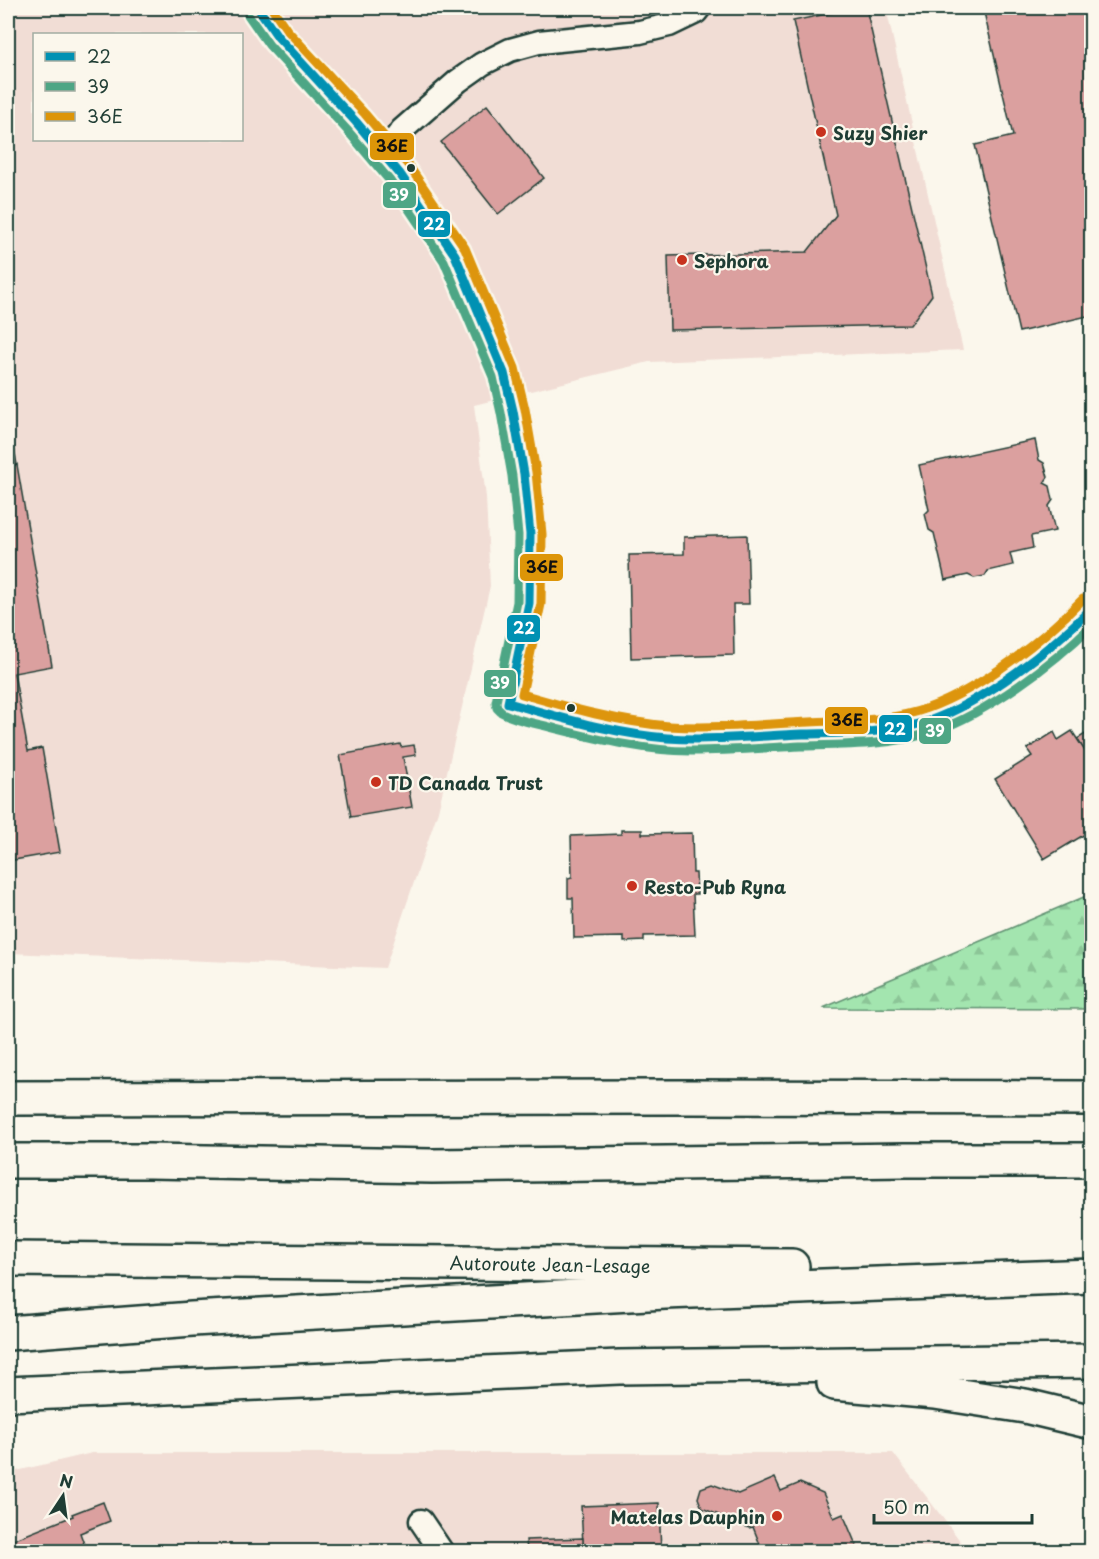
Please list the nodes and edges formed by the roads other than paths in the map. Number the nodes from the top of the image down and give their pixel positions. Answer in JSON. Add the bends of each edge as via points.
{"nodes":[{"id":1,"x":258,"y":8,"type":"edge"},
{"id":2,"x":699,"y":8,"type":"edge"},
{"id":3,"x":383,"y":155,"type":"junction"},
{"id":4,"x":1092,"y":607,"type":"edge"},
{"id":5,"x":8,"y":1098,"type":"edge"},
{"id":6,"x":1092,"y":1098,"type":"edge"},
{"id":7,"x":1092,"y":1160,"type":"edge"},
{"id":8,"x":8,"y":1161,"type":"edge"},
{"id":9,"x":8,"y":1259,"type":"edge"},
{"id":10,"x":1092,"y":1275,"type":"edge"},
{"id":11,"x":8,"y":1333,"type":"edge"},
{"id":12,"x":1092,"y":1361,"type":"edge"},
{"id":13,"x":619,"y":1367,"type":"junction"},
{"id":14,"x":84,"y":1390,"type":"junction"},
{"id":15,"x":8,"y":1394,"type":"edge"},
{"id":16,"x":8,"y":1401,"type":"edge"},
{"id":17,"x":1092,"y":1422,"type":"edge"},
{"id":18,"x":421,"y":1521,"type":"dead end"},
{"id":19,"x":442,"y":1551,"type":"edge"}],
"edges":[{"from":1,"to":3,"type":"street","via":[[278,37]]},
{"from":2,"to":3,"type":"street","via":[[669,25],[640,32],[539,42],[510,50],[458,81],[402,130]]},
{"from":3,"to":4,"type":"street","via":[[455,255],[504,373],[513,411],[530,534],[529,603],[508,703],[600,727],[689,739],[888,730],[921,723],[978,696],[1036,658]]},
{"from":5,"to":6,"type":"highway"},
{"from":7,"to":8,"type":"highway","via":[[432,1166]]},
{"from":9,"to":10,"type":"highway","name":"Autoroute Jean-Lesage","via":[[852,1267]]},
{"from":10,"to":11,"type":"highway","via":[[642,1293]]},
{"from":12,"to":13,"type":"highway"},
{"from":13,"to":14,"type":"highway"},
{"from":13,"to":17,"type":"highway","via":[[935,1392],[1025,1406]]},
{"from":14,"to":15,"type":"highway"},
{"from":14,"to":16,"type":"highway"},
{"from":18,"to":19,"type":"street"}]}
